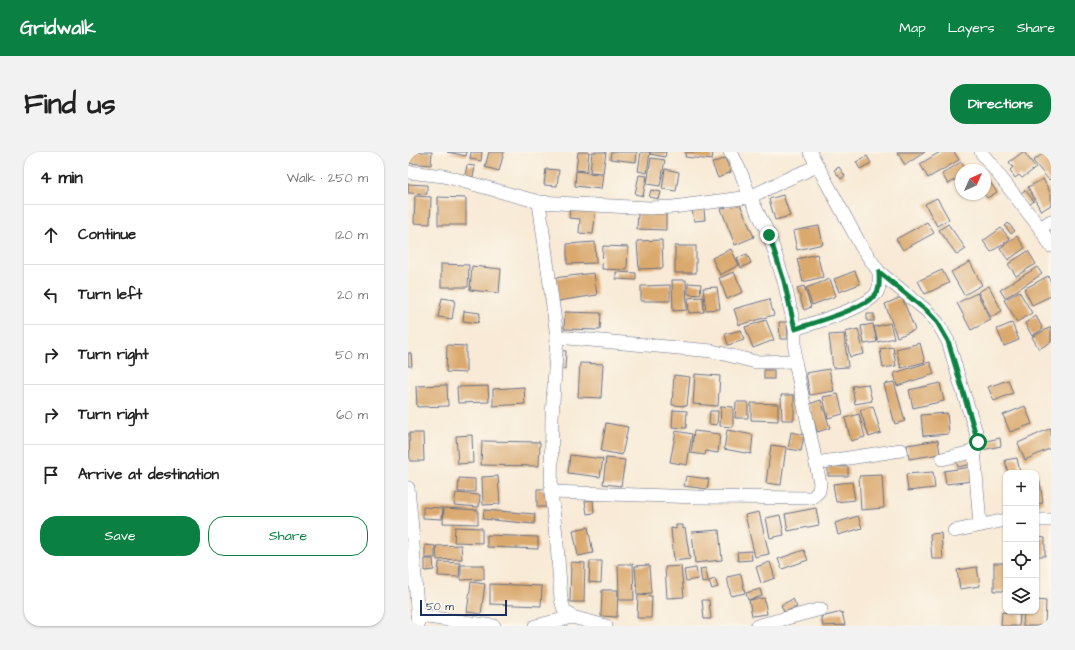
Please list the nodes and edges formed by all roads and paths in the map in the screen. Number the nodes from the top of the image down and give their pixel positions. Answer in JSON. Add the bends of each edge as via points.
{"nodes":[{"id":1,"x":730,"y":152,"type":"edge"},
{"id":2,"x":810,"y":152,"type":"edge"},
{"id":3,"x":981,"y":152,"type":"edge"},
{"id":4,"x":817,"y":166,"type":"junction"},
{"id":5,"x":408,"y":172,"type":"edge"},
{"id":6,"x":750,"y":197,"type":"junction"},
{"id":7,"x":540,"y":202,"type":"junction"},
{"id":8,"x":1045,"y":224,"type":"edge"},
{"id":9,"x":1051,"y":246,"type":"edge"},
{"id":10,"x":879,"y":272,"type":"junction"},
{"id":11,"x":795,"y":329,"type":"junction"},
{"id":12,"x":557,"y":337,"type":"junction"},
{"id":13,"x":796,"y":361,"type":"junction"},
{"id":14,"x":974,"y":449,"type":"junction"},
{"id":15,"x":901,"y":450,"type":"dead end"},
{"id":16,"x":942,"y":459,"type":"dead end"},
{"id":17,"x":816,"y":463,"type":"junction"},
{"id":18,"x":408,"y":488,"type":"edge"},
{"id":19,"x":551,"y":492,"type":"junction"},
{"id":20,"x":1039,"y":520,"type":"edge"},
{"id":21,"x":1051,"y":520,"type":"edge"},
{"id":22,"x":1003,"y":521,"type":"edge"},
{"id":23,"x":980,"y":525,"type":"junction"},
{"id":24,"x":954,"y":531,"type":"dead end"},
{"id":25,"x":821,"y":609,"type":"dead end"},
{"id":26,"x":572,"y":617,"type":"junction"},
{"id":27,"x":417,"y":620,"type":"edge"},
{"id":28,"x":494,"y":626,"type":"edge"},
{"id":29,"x":534,"y":626,"type":"edge"},
{"id":30,"x":606,"y":626,"type":"edge"},
{"id":31,"x":757,"y":626,"type":"edge"}],
"edges":[{"from":1,"to":6,"type":"street","via":[[742,173]]},
{"from":2,"to":4,"type":"street"},
{"from":3,"to":8,"type":"street"},
{"from":4,"to":6,"type":"street"},
{"from":4,"to":10,"type":"street","via":[[861,246]]},
{"from":5,"to":7,"type":"street","via":[[444,176]]},
{"from":6,"to":7,"type":"street","via":[[649,208]]},
{"from":6,"to":11,"type":"street","via":[[769,235],[784,281]]},
{"from":7,"to":12,"type":"street"},
{"from":8,"to":9,"type":"street"},
{"from":10,"to":11,"type":"street","via":[[878,291],[872,299],[837,315]]},
{"from":10,"to":14,"type":"street","via":[[927,311],[948,341],[976,432],[978,442]]},
{"from":11,"to":13,"type":"street"},
{"from":12,"to":13,"type":"street","via":[[712,351],[756,362]]},
{"from":12,"to":19,"type":"street"},
{"from":13,"to":17,"type":"street"},
{"from":14,"to":16,"type":"street","via":[[968,453]]},
{"from":14,"to":23,"type":"street"},
{"from":15,"to":17,"type":"street"},
{"from":17,"to":19,"type":"street","via":[[820,483],[819,491],[812,498]]},
{"from":18,"to":27,"type":"street"},
{"from":19,"to":26,"type":"street","via":[[560,599],[564,610]]},
{"from":20,"to":21,"type":"street"},
{"from":22,"to":23,"type":"street"},
{"from":23,"to":24,"type":"street"},
{"from":25,"to":31,"type":"street"},
{"from":26,"to":29,"type":"street"},
{"from":26,"to":30,"type":"street"},
{"from":27,"to":28,"type":"street","via":[[427,617]]}]}
